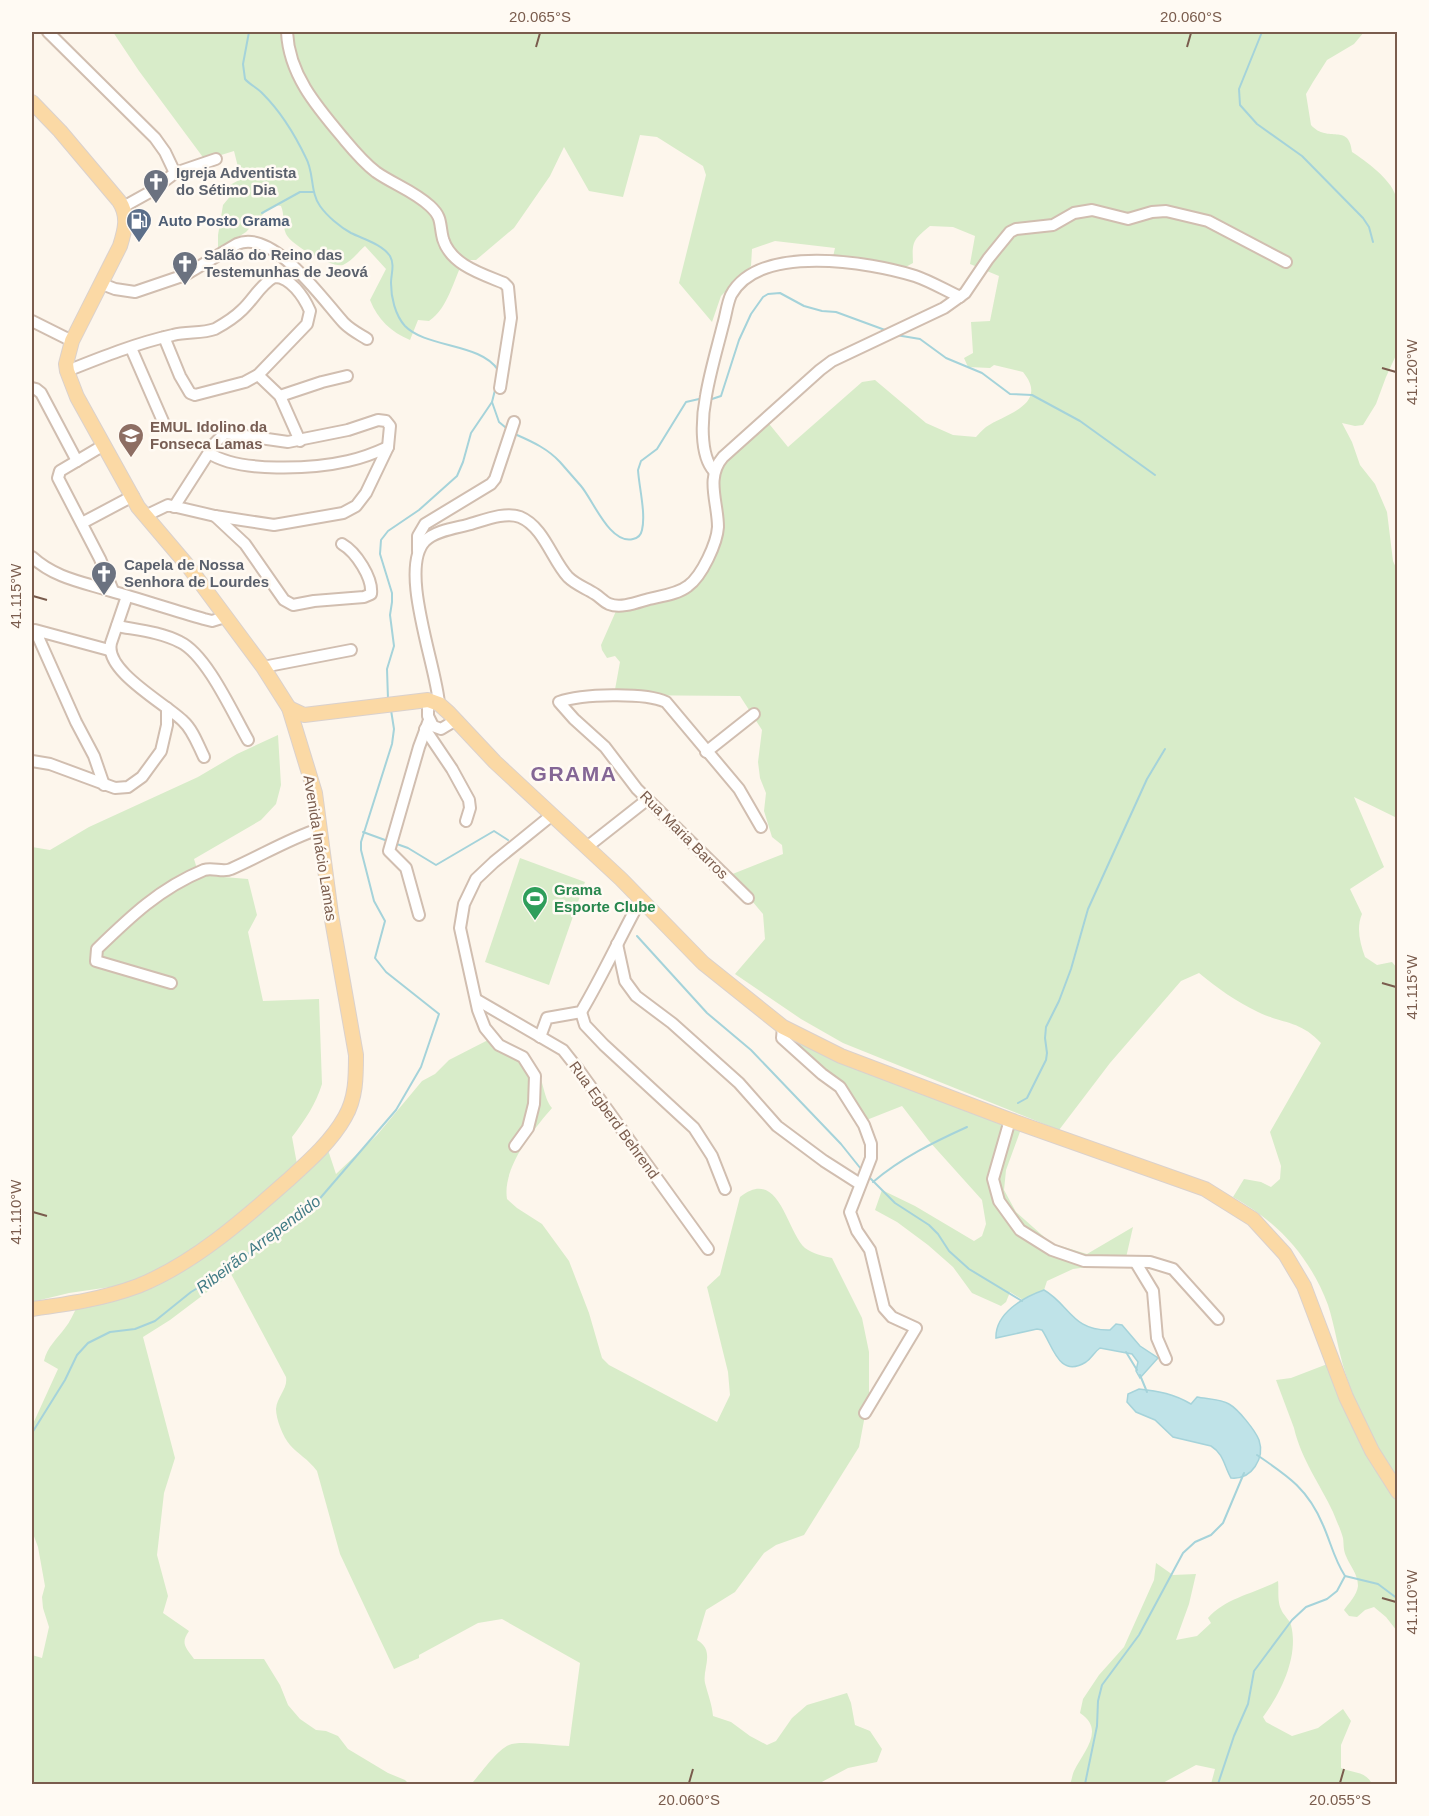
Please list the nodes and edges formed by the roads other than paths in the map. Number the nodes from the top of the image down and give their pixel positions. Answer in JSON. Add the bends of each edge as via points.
{"nodes":[{"id":1,"x":48,"y":32,"type":"edge"},
{"id":2,"x":287,"y":32,"type":"edge"},
{"id":3,"x":32,"y":102,"type":"edge"},
{"id":4,"x":216,"y":159,"type":"dead end"},
{"id":5,"x":175,"y":173,"type":"junction"},
{"id":6,"x":123,"y":207,"type":"junction"},
{"id":7,"x":1286,"y":262,"type":"dead end"},
{"id":8,"x":102,"y":284,"type":"junction"},
{"id":9,"x":960,"y":297,"type":"junction"},
{"id":10,"x":32,"y":321,"type":"edge"},
{"id":11,"x":164,"y":337,"type":"junction"},
{"id":12,"x":367,"y":339,"type":"dead end"},
{"id":13,"x":72,"y":341,"type":"junction"},
{"id":14,"x":131,"y":348,"type":"junction"},
{"id":15,"x":68,"y":372,"type":"junction"},
{"id":16,"x":258,"y":375,"type":"junction"},
{"id":17,"x":347,"y":376,"type":"dead end"},
{"id":18,"x":32,"y":388,"type":"edge"},
{"id":19,"x":500,"y":388,"type":"dead end"},
{"id":20,"x":280,"y":396,"type":"junction"},
{"id":21,"x":514,"y":422,"type":"dead end"},
{"id":22,"x":165,"y":426,"type":"dead end"},
{"id":23,"x":300,"y":441,"type":"junction"},
{"id":24,"x":389,"y":443,"type":"junction"},
{"id":25,"x":104,"y":445,"type":"junction"},
{"id":26,"x":209,"y":453,"type":"junction"},
{"id":27,"x":77,"y":461,"type":"junction"},
{"id":28,"x":714,"y":471,"type":"junction"},
{"id":29,"x":132,"y":496,"type":"junction"},
{"id":30,"x":174,"y":507,"type":"junction"},
{"id":31,"x":145,"y":516,"type":"junction"},
{"id":32,"x":215,"y":516,"type":"junction"},
{"id":33,"x":81,"y":523,"type":"junction"},
{"id":34,"x":342,"y":544,"type":"dead end"},
{"id":35,"x":419,"y":556,"type":"junction"},
{"id":36,"x":32,"y":557,"type":"edge"},
{"id":37,"x":113,"y":591,"type":"junction"},
{"id":38,"x":127,"y":596,"type":"junction"},
{"id":39,"x":225,"y":616,"type":"junction"},
{"id":40,"x":117,"y":626,"type":"junction"},
{"id":41,"x":109,"y":650,"type":"junction"},
{"id":42,"x":351,"y":650,"type":"dead end"},
{"id":43,"x":263,"y":667,"type":"junction"},
{"id":44,"x":434,"y":702,"type":"junction"},
{"id":45,"x":166,"y":708,"type":"junction"},
{"id":46,"x":289,"y":708,"type":"junction"},
{"id":47,"x":754,"y":714,"type":"dead end"},
{"id":48,"x":456,"y":720,"type":"junction"},
{"id":49,"x":427,"y":724,"type":"junction"},
{"id":50,"x":248,"y":740,"type":"dead end"},
{"id":51,"x":706,"y":752,"type":"junction"},
{"id":52,"x":204,"y":757,"type":"dead end"},
{"id":53,"x":32,"y":761,"type":"edge"},
{"id":54,"x":104,"y":785,"type":"junction"},
{"id":55,"x":648,"y":799,"type":"junction"},
{"id":56,"x":552,"y":815,"type":"junction"},
{"id":57,"x":466,"y":821,"type":"dead end"},
{"id":58,"x":761,"y":827,"type":"dead end"},
{"id":59,"x":319,"y":828,"type":"junction"},
{"id":60,"x":587,"y":847,"type":"junction"},
{"id":61,"x":748,"y":898,"type":"dead end"},
{"id":62,"x":641,"y":899,"type":"junction"},
{"id":63,"x":419,"y":915,"type":"dead end"},
{"id":64,"x":617,"y":944,"type":"junction"},
{"id":65,"x":171,"y":983,"type":"dead end"},
{"id":66,"x":477,"y":1000,"type":"junction"},
{"id":67,"x":581,"y":1012,"type":"junction"},
{"id":68,"x":783,"y":1027,"type":"junction"},
{"id":69,"x":540,"y":1037,"type":"junction"},
{"id":70,"x":1010,"y":1120,"type":"junction"},
{"id":71,"x":515,"y":1146,"type":"dead end"},
{"id":72,"x":860,"y":1184,"type":"junction"},
{"id":73,"x":725,"y":1189,"type":"dead end"},
{"id":74,"x":708,"y":1249,"type":"dead end"},
{"id":75,"x":1136,"y":1263,"type":"junction"},
{"id":76,"x":32,"y":1310,"type":"edge"},
{"id":77,"x":1218,"y":1319,"type":"dead end"},
{"id":78,"x":1166,"y":1359,"type":"dead end"},
{"id":79,"x":865,"y":1413,"type":"dead end"},
{"id":80,"x":1398,"y":1492,"type":"edge"}],
"edges":[{"from":1,"to":5,"type":"street","via":[[155,138]]},
{"from":2,"to":19,"type":"street","via":[[294,66],[307,93],[357,156],[432,208],[440,219],[446,245],[464,266],[508,286],[511,318]]},
{"from":3,"to":6,"type":"main road"},
{"from":4,"to":5,"type":"street"},
{"from":5,"to":6,"type":"street"},
{"from":6,"to":8,"type":"main road","via":[[125,230]]},
{"from":7,"to":9,"type":"street","via":[[1203,219],[1159,211],[1124,219],[1092,210],[1074,213],[1053,225],[1010,232]]},
{"from":8,"to":12,"type":"street","via":[[135,292],[185,275],[237,243],[254,241],[272,249],[318,291],[351,329]]},
{"from":8,"to":13,"type":"main road"},
{"from":9,"to":28,"type":"street","via":[[820,370],[736,444]]},
{"from":9,"to":28,"type":"street","via":[[915,276],[845,262],[792,261],[753,273],[732,294],[707,390],[704,448]]},
{"from":10,"to":13,"type":"street"},
{"from":11,"to":14,"type":"street"},
{"from":11,"to":16,"type":"street","via":[[192,394],[245,382]]},
{"from":11,"to":16,"type":"street","via":[[203,333],[224,324],[243,310],[271,278],[285,279],[310,314],[307,324]]},
{"from":13,"to":15,"type":"main road","via":[[66,364]]},
{"from":14,"to":15,"type":"street"},
{"from":14,"to":22,"type":"street"},
{"from":15,"to":25,"type":"main road","name":"Avenida Inácio Lamas"},
{"from":16,"to":20,"type":"street"},
{"from":17,"to":20,"type":"street"},
{"from":18,"to":27,"type":"street","via":[[41,393]]},
{"from":20,"to":23,"type":"street"},
{"from":21,"to":35,"type":"street","via":[[495,479],[421,528]]},
{"from":23,"to":24,"type":"street","via":[[383,420],[390,426]]},
{"from":23,"to":26,"type":"street","via":[[281,442],[227,432]]},
{"from":24,"to":26,"type":"street","via":[[345,462],[290,466],[238,465]]},
{"from":24,"to":32,"type":"street","via":[[363,499],[347,512],[279,525]]},
{"from":25,"to":27,"type":"street"},
{"from":25,"to":29,"type":"main road","name":"Avenida Inácio Lamas"},
{"from":26,"to":30,"type":"street"},
{"from":27,"to":33,"type":"street","via":[[60,471],[58,478]]},
{"from":28,"to":35,"type":"street","via":[[718,530],[705,564],[681,590],[620,606],[610,605],[567,577],[537,533],[517,516],[444,531],[427,538]]},
{"from":29,"to":31,"type":"main road","name":"Avenida Inácio Lamas"},
{"from":29,"to":33,"type":"street"},
{"from":30,"to":31,"type":"street","via":[[163,506]]},
{"from":30,"to":32,"type":"street"},
{"from":31,"to":39,"type":"main road","name":"Avenida Inácio Lamas"},
{"from":32,"to":34,"type":"street","via":[[245,544],[284,600],[293,605],[371,594],[363,569]]},
{"from":33,"to":37,"type":"street"},
{"from":35,"to":44,"type":"street","via":[[416,586],[436,681]]},
{"from":36,"to":37,"type":"street","via":[[51,572],[83,585]]},
{"from":37,"to":38,"type":"street"},
{"from":38,"to":39,"type":"street","via":[[212,621]]},
{"from":38,"to":40,"type":"street"},
{"from":39,"to":43,"type":"main road","name":"Avenida Inácio Lamas"},
{"from":40,"to":41,"type":"street"},
{"from":40,"to":50,"type":"street","via":[[178,640],[187,646],[220,687]]},
{"from":41,"to":45,"type":"street","via":[[117,665],[143,692]]},
{"from":41,"to":54,"type":"street","via":[[35,630]]},
{"from":42,"to":43,"type":"street"},
{"from":43,"to":46,"type":"main road","name":"Avenida Inácio Lamas"},
{"from":44,"to":46,"type":"main road","via":[[304,715]]},
{"from":44,"to":48,"type":"main road"},
{"from":44,"to":49,"type":"street"},
{"from":45,"to":52,"type":"street","via":[[185,722]]},
{"from":45,"to":54,"type":"street","via":[[167,725],[152,766],[128,787]]},
{"from":46,"to":59,"type":"main road","name":"Avenida Inácio Lamas","via":[[315,793]]},
{"from":47,"to":51,"type":"street"},
{"from":48,"to":49,"type":"street","via":[[438,729]]},
{"from":48,"to":56,"type":"main road"},
{"from":49,"to":57,"type":"street","via":[[469,800]]},
{"from":49,"to":63,"type":"street","via":[[389,851],[406,868]]},
{"from":51,"to":55,"type":"street","name":"Rua Maria Barros","via":[[662,700],[579,696],[559,702],[605,747]]},
{"from":51,"to":58,"type":"street","name":"Rua Maria Barros","via":[[739,789]]},
{"from":53,"to":54,"type":"street"},
{"from":55,"to":60,"type":"street"},
{"from":55,"to":61,"type":"street","name":"Rua Maria Barros"},
{"from":56,"to":60,"type":"main road"},
{"from":56,"to":66,"type":"street","via":[[476,879],[464,904],[460,928]]},
{"from":59,"to":65,"type":"street","via":[[228,871],[207,869],[176,884],[139,908],[97,949],[96,961]]},
{"from":59,"to":76,"type":"main road","name":"Avenida Inácio Lamas","via":[[356,1055],[356,1078],[346,1116],[306,1164],[195,1256],[149,1280],[92,1301]]},
{"from":60,"to":62,"type":"main road"},
{"from":62,"to":64,"type":"street"},
{"from":62,"to":68,"type":"main road","via":[[703,963]]},
{"from":64,"to":67,"type":"street"},
{"from":64,"to":72,"type":"street","via":[[625,981],[636,996],[739,1083],[777,1126]]},
{"from":66,"to":69,"type":"street","name":"Rua Egberd Behrend"},
{"from":66,"to":71,"type":"street","via":[[485,1028],[499,1045],[524,1057],[535,1076],[528,1128]]},
{"from":67,"to":69,"type":"street","via":[[547,1018]]},
{"from":67,"to":73,"type":"street","via":[[585,1025],[604,1045],[694,1128],[712,1156]]},
{"from":68,"to":70,"type":"main road","via":[[841,1056]]},
{"from":68,"to":72,"type":"street","via":[[782,1038],[840,1087],[864,1125],[871,1158]]},
{"from":69,"to":74,"type":"street","name":"Rua Egberd Behrend","via":[[563,1050]]},
{"from":70,"to":75,"type":"street","via":[[993,1179],[999,1201],[1020,1230],[1052,1250],[1084,1261]]},
{"from":70,"to":80,"type":"main road","via":[[1205,1189],[1253,1219],[1285,1254],[1304,1286],[1346,1398]]},
{"from":72,"to":79,"type":"street","via":[[850,1212],[870,1250],[884,1308],[892,1317],[916,1328]]},
{"from":75,"to":77,"type":"street","via":[[1150,1262],[1173,1269]]},
{"from":75,"to":78,"type":"street","via":[[1154,1291],[1157,1338]]}]}
